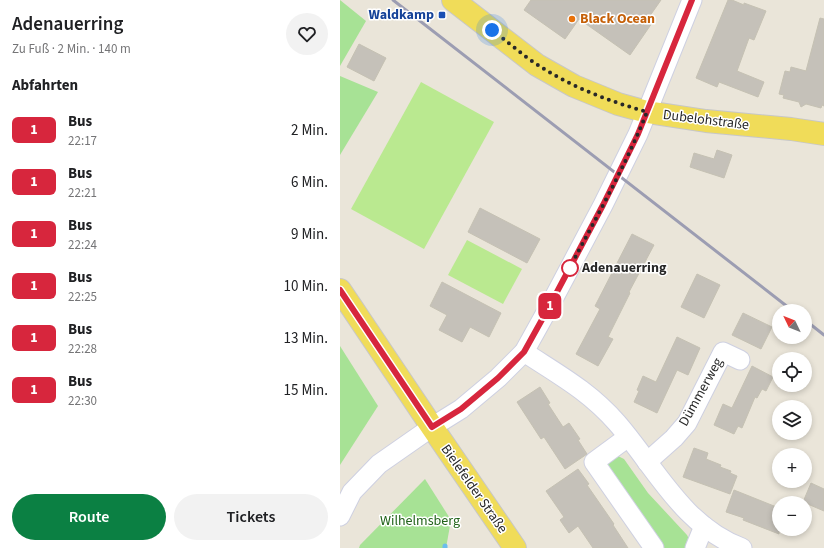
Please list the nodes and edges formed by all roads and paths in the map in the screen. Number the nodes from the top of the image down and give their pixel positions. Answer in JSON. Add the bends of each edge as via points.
{"nodes":[{"id":1,"x":453,"y":0,"type":"edge"},
{"id":2,"x":692,"y":0,"type":"edge"},
{"id":3,"x":647,"y":112,"type":"junction"},
{"id":4,"x":824,"y":134,"type":"edge"},
{"id":5,"x":340,"y":290,"type":"edge"},
{"id":6,"x":524,"y":352,"type":"junction"},
{"id":7,"x":740,"y":360,"type":"dead end"},
{"id":8,"x":432,"y":427,"type":"junction"},
{"id":9,"x":628,"y":437,"type":"junction"},
{"id":10,"x":647,"y":462,"type":"junction"},
{"id":11,"x":340,"y":516,"type":"edge"},
{"id":12,"x":704,"y":526,"type":"junction"},
{"id":13,"x":515,"y":548,"type":"edge"},
{"id":14,"x":654,"y":548,"type":"edge"},
{"id":15,"x":695,"y":548,"type":"edge"},
{"id":16,"x":742,"y":548,"type":"edge"}],
"edges":[{"from":1,"to":3,"type":"main road","name":"Dubelohstraße","via":[[537,65],[574,86],[618,104]]},
{"from":2,"to":3,"type":"street"},
{"from":3,"to":4,"type":"main road","name":"Dubelohstraße"},
{"from":3,"to":6,"type":"street","via":[[606,200]]},
{"from":5,"to":8,"type":"main road","name":"Bielefelder Straße"},
{"from":6,"to":8,"type":"street","via":[[461,409]]},
{"from":6,"to":9,"type":"street","via":[[585,392],[608,413]]},
{"from":7,"to":10,"type":"street","name":"Dümmerweg","via":[[723,352],[687,423]]},
{"from":8,"to":11,"type":"street","via":[[379,464],[352,492]]},
{"from":8,"to":13,"type":"main road","name":"Bielefelder Straße"},
{"from":9,"to":10,"type":"street"},
{"from":9,"to":14,"type":"street","via":[[594,462]]},
{"from":10,"to":12,"type":"street","via":[[691,516]]},
{"from":12,"to":15,"type":"street"},
{"from":12,"to":16,"type":"street"}]}
